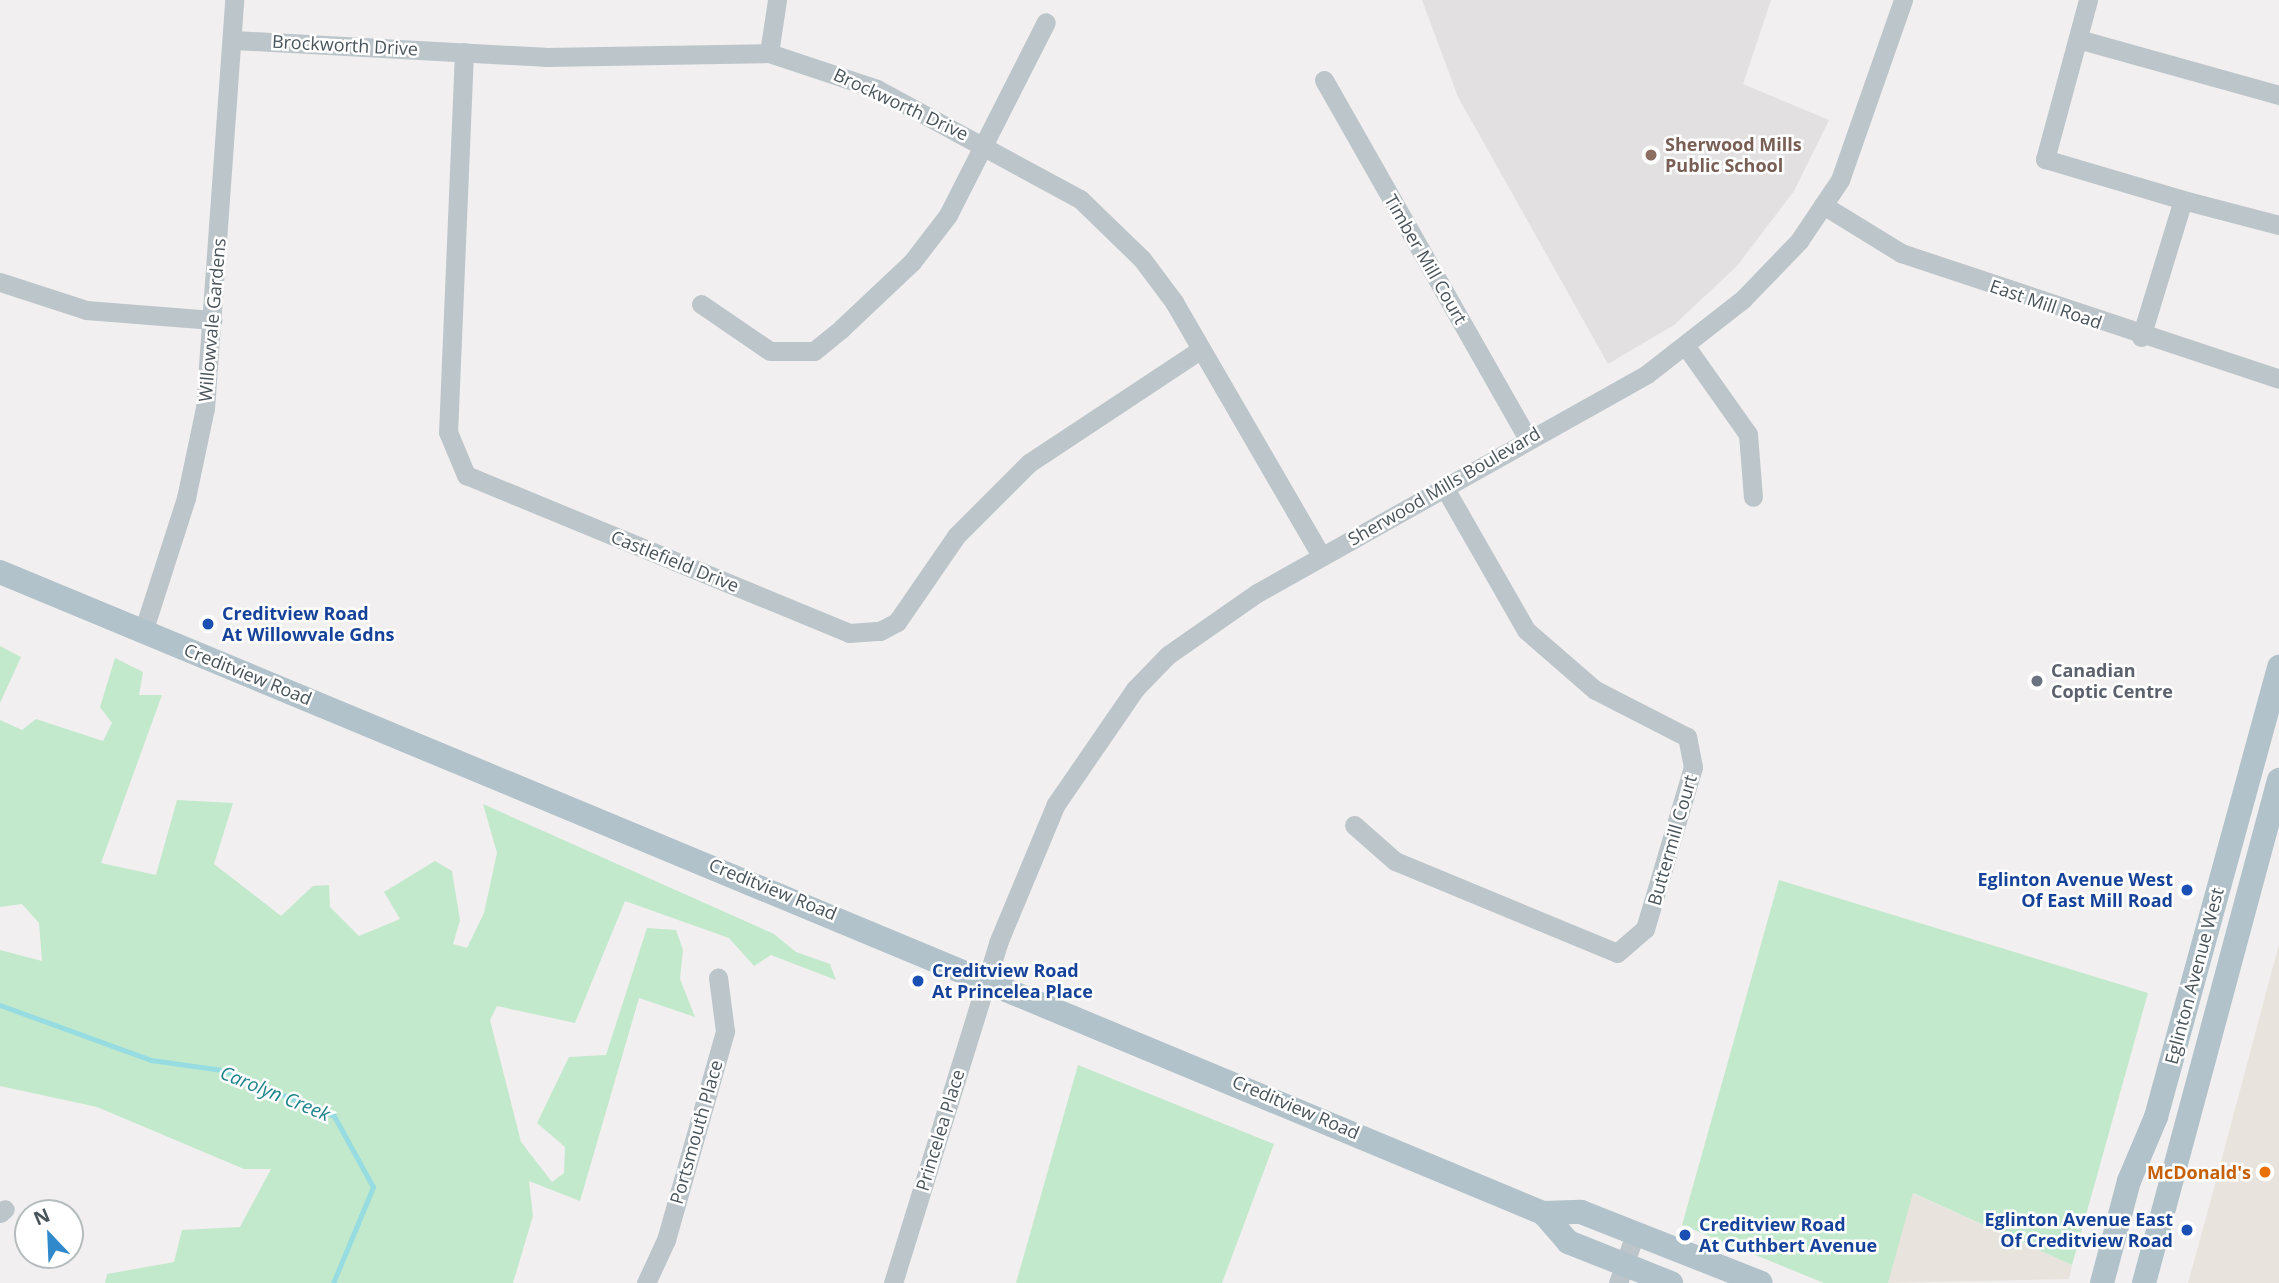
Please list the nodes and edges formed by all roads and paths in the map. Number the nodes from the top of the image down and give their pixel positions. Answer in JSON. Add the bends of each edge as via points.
{"nodes":[{"id":1,"x":234,"y":0,"type":"edge"},
{"id":2,"x":778,"y":0,"type":"edge"},
{"id":3,"x":1903,"y":0,"type":"edge"},
{"id":4,"x":2088,"y":0,"type":"edge"},
{"id":5,"x":1046,"y":22,"type":"dead end"},
{"id":6,"x":2078,"y":39,"type":"junction"},
{"id":7,"x":233,"y":40,"type":"junction"},
{"id":8,"x":464,"y":52,"type":"junction"},
{"id":9,"x":769,"y":54,"type":"junction"},
{"id":10,"x":1324,"y":80,"type":"dead end"},
{"id":11,"x":2279,"y":95,"type":"edge"},
{"id":12,"x":985,"y":142,"type":"junction"},
{"id":13,"x":2183,"y":200,"type":"junction"},
{"id":14,"x":1823,"y":205,"type":"junction"},
{"id":15,"x":2279,"y":225,"type":"edge"},
{"id":16,"x":0,"y":282,"type":"edge"},
{"id":17,"x":701,"y":304,"type":"dead end"},
{"id":18,"x":213,"y":320,"type":"junction"},
{"id":19,"x":2141,"y":337,"type":"junction"},
{"id":20,"x":1687,"y":348,"type":"junction"},
{"id":21,"x":1201,"y":349,"type":"junction"},
{"id":22,"x":2279,"y":379,"type":"edge"},
{"id":23,"x":1528,"y":439,"type":"junction"},
{"id":24,"x":1444,"y":487,"type":"junction"},
{"id":25,"x":1753,"y":497,"type":"dead end"},
{"id":26,"x":1321,"y":556,"type":"junction"},
{"id":27,"x":0,"y":572,"type":"edge"},
{"id":28,"x":143,"y":632,"type":"junction"},
{"id":29,"x":2279,"y":666,"type":"edge"},
{"id":30,"x":2279,"y":780,"type":"edge"},
{"id":31,"x":1354,"y":825,"type":"dead end"},
{"id":32,"x":718,"y":977,"type":"dead end"},
{"id":33,"x":985,"y":978,"type":"junction"},
{"id":34,"x":1543,"y":1213,"type":"junction"},
{"id":35,"x":1635,"y":1234,"type":"junction"},
{"id":36,"x":2105,"y":1272,"type":"edge"},
{"id":37,"x":1621,"y":1273,"type":"edge"},
{"id":38,"x":646,"y":1283,"type":"edge"},
{"id":39,"x":893,"y":1283,"type":"edge"},
{"id":40,"x":1671,"y":1283,"type":"edge"},
{"id":41,"x":1761,"y":1283,"type":"edge"},
{"id":42,"x":2085,"y":1283,"type":"edge"},
{"id":43,"x":2144,"y":1283,"type":"edge"}],
"edges":[{"from":1,"to":7,"type":"street","name":"Willowvale Gardens"},
{"from":2,"to":9,"type":"street"},
{"from":3,"to":14,"type":"street","name":"Sherwood Mills Boulevard","via":[[1855,150]]},
{"from":4,"to":6,"type":"street"},
{"from":5,"to":12,"type":"street"},
{"from":6,"to":11,"type":"street"},
{"from":6,"to":13,"type":"street","via":[[2045,159]]},
{"from":7,"to":8,"type":"street","name":"Brockworth Drive"},
{"from":7,"to":18,"type":"street","name":"Willowvale Gardens"},
{"from":8,"to":9,"type":"street","name":"Brockworth Drive"},
{"from":8,"to":21,"type":"street","name":"Castlefield Drive","via":[[449,432],[466,475],[849,633],[880,631],[897,622],[956,536],[1029,463]]},
{"from":9,"to":12,"type":"street","name":"Brockworth Drive","via":[[848,77]]},
{"from":10,"to":23,"type":"street","name":"Timber Mill Court"},
{"from":12,"to":17,"type":"street","via":[[948,215],[912,262],[814,351],[770,351]]},
{"from":12,"to":21,"type":"street","name":"Brockworth Drive","via":[[1080,199],[1111,227],[1174,302]]},
{"from":13,"to":15,"type":"street"},
{"from":13,"to":19,"type":"street"},
{"from":14,"to":19,"type":"street","name":"East Mill Road","via":[[1901,253]]},
{"from":14,"to":20,"type":"street","name":"Sherwood Mills Boulevard","via":[[1799,241]]},
{"from":16,"to":18,"type":"street","via":[[86,310]]},
{"from":18,"to":28,"type":"street","name":"Willowvale Gardens","via":[[198,449]]},
{"from":19,"to":22,"type":"street","name":"East Mill Road"},
{"from":20,"to":23,"type":"street","name":"Sherwood Mills Boulevard"},
{"from":20,"to":25,"type":"street","via":[[1748,434]]},
{"from":21,"to":26,"type":"street","name":"Brockworth Drive"},
{"from":23,"to":24,"type":"street","name":"Sherwood Mills Boulevard"},
{"from":24,"to":26,"type":"street","name":"Sherwood Mills Boulevard"},
{"from":24,"to":31,"type":"street","name":"Buttermill Court","via":[[1526,630],[1595,690],[1687,737],[1693,767],[1645,929],[1617,953],[1395,861]]},
{"from":26,"to":33,"type":"street","name":"Sherwood Mills Boulevard","via":[[1211,623],[1135,689],[1056,804]]},
{"from":27,"to":28,"type":"main road","name":"Creditview Road"},
{"from":28,"to":33,"type":"main road","name":"Creditview Road"},
{"from":29,"to":36,"type":"main road","name":"Eglinton Avenue West","via":[[2155,1117]]},
{"from":30,"to":43,"type":"main road","name":"Eglinton Avenue West"},
{"from":32,"to":38,"type":"street","name":"Portsmouth Place","via":[[725,1031],[666,1240]]},
{"from":33,"to":34,"type":"main road","name":"Creditview Road"},
{"from":33,"to":39,"type":"street","name":"Princelea Place"},
{"from":34,"to":35,"type":"main road","name":"Creditview Road","via":[[1581,1212]]},
{"from":34,"to":37,"type":"main road","name":"Creditview Road","via":[[1568,1242]]},
{"from":35,"to":37,"type":"street"},
{"from":35,"to":41,"type":"main road","name":"Creditview Road"},
{"from":36,"to":42,"type":"main road","via":[[2089,1269]]},
{"from":37,"to":40,"type":"main road","name":"Creditview Road"}]}
